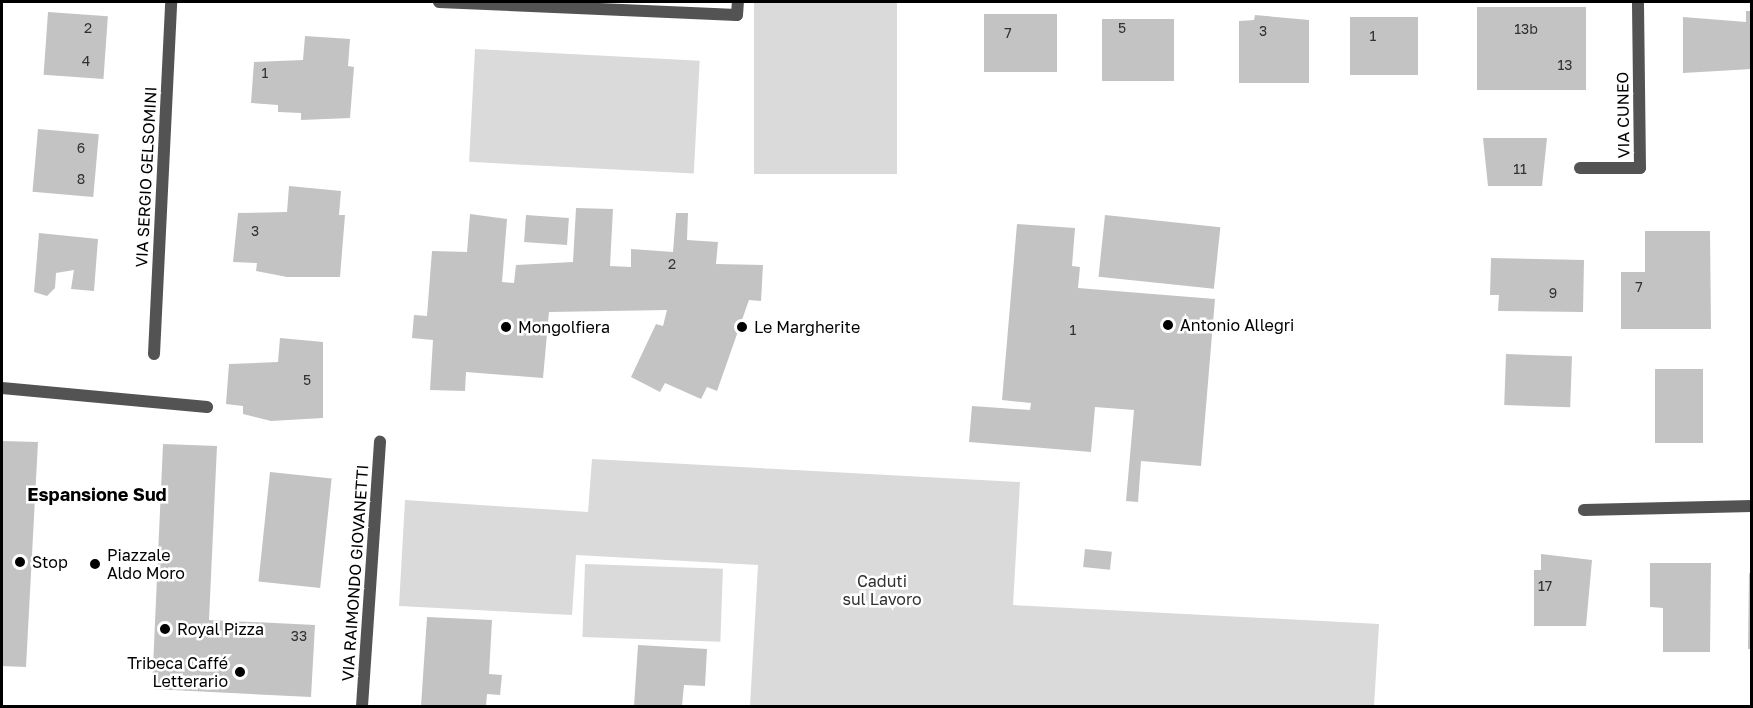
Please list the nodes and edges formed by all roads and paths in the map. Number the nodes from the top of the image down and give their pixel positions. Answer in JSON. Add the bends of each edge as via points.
{"nodes":[{"id":1,"x":171,"y":2,"type":"edge"},
{"id":2,"x":439,"y":2,"type":"edge"},
{"id":3,"x":455,"y":2,"type":"edge"},
{"id":4,"x":738,"y":2,"type":"edge"},
{"id":5,"x":1638,"y":2,"type":"edge"},
{"id":6,"x":1580,"y":168,"type":"dead end"},
{"id":7,"x":154,"y":354,"type":"dead end"},
{"id":8,"x":2,"y":388,"type":"edge"},
{"id":9,"x":207,"y":407,"type":"dead end"},
{"id":10,"x":380,"y":442,"type":"dead end"},
{"id":11,"x":1752,"y":506,"type":"edge"},
{"id":12,"x":1584,"y":510,"type":"dead end"},
{"id":13,"x":362,"y":706,"type":"edge"}],
"edges":[{"from":1,"to":7,"type":"street","name":"VIA SERGIO GELSOMINI"},
{"from":2,"to":3,"type":"street"},
{"from":3,"to":4,"type":"street","via":[[737,15]]},
{"from":5,"to":6,"type":"street","name":"VIA CUNEO","via":[[1640,168]]},
{"from":8,"to":9,"type":"street"},
{"from":10,"to":13,"type":"street","name":"VIA RAIMONDO GIOVANETTI"},
{"from":11,"to":12,"type":"street"}]}
